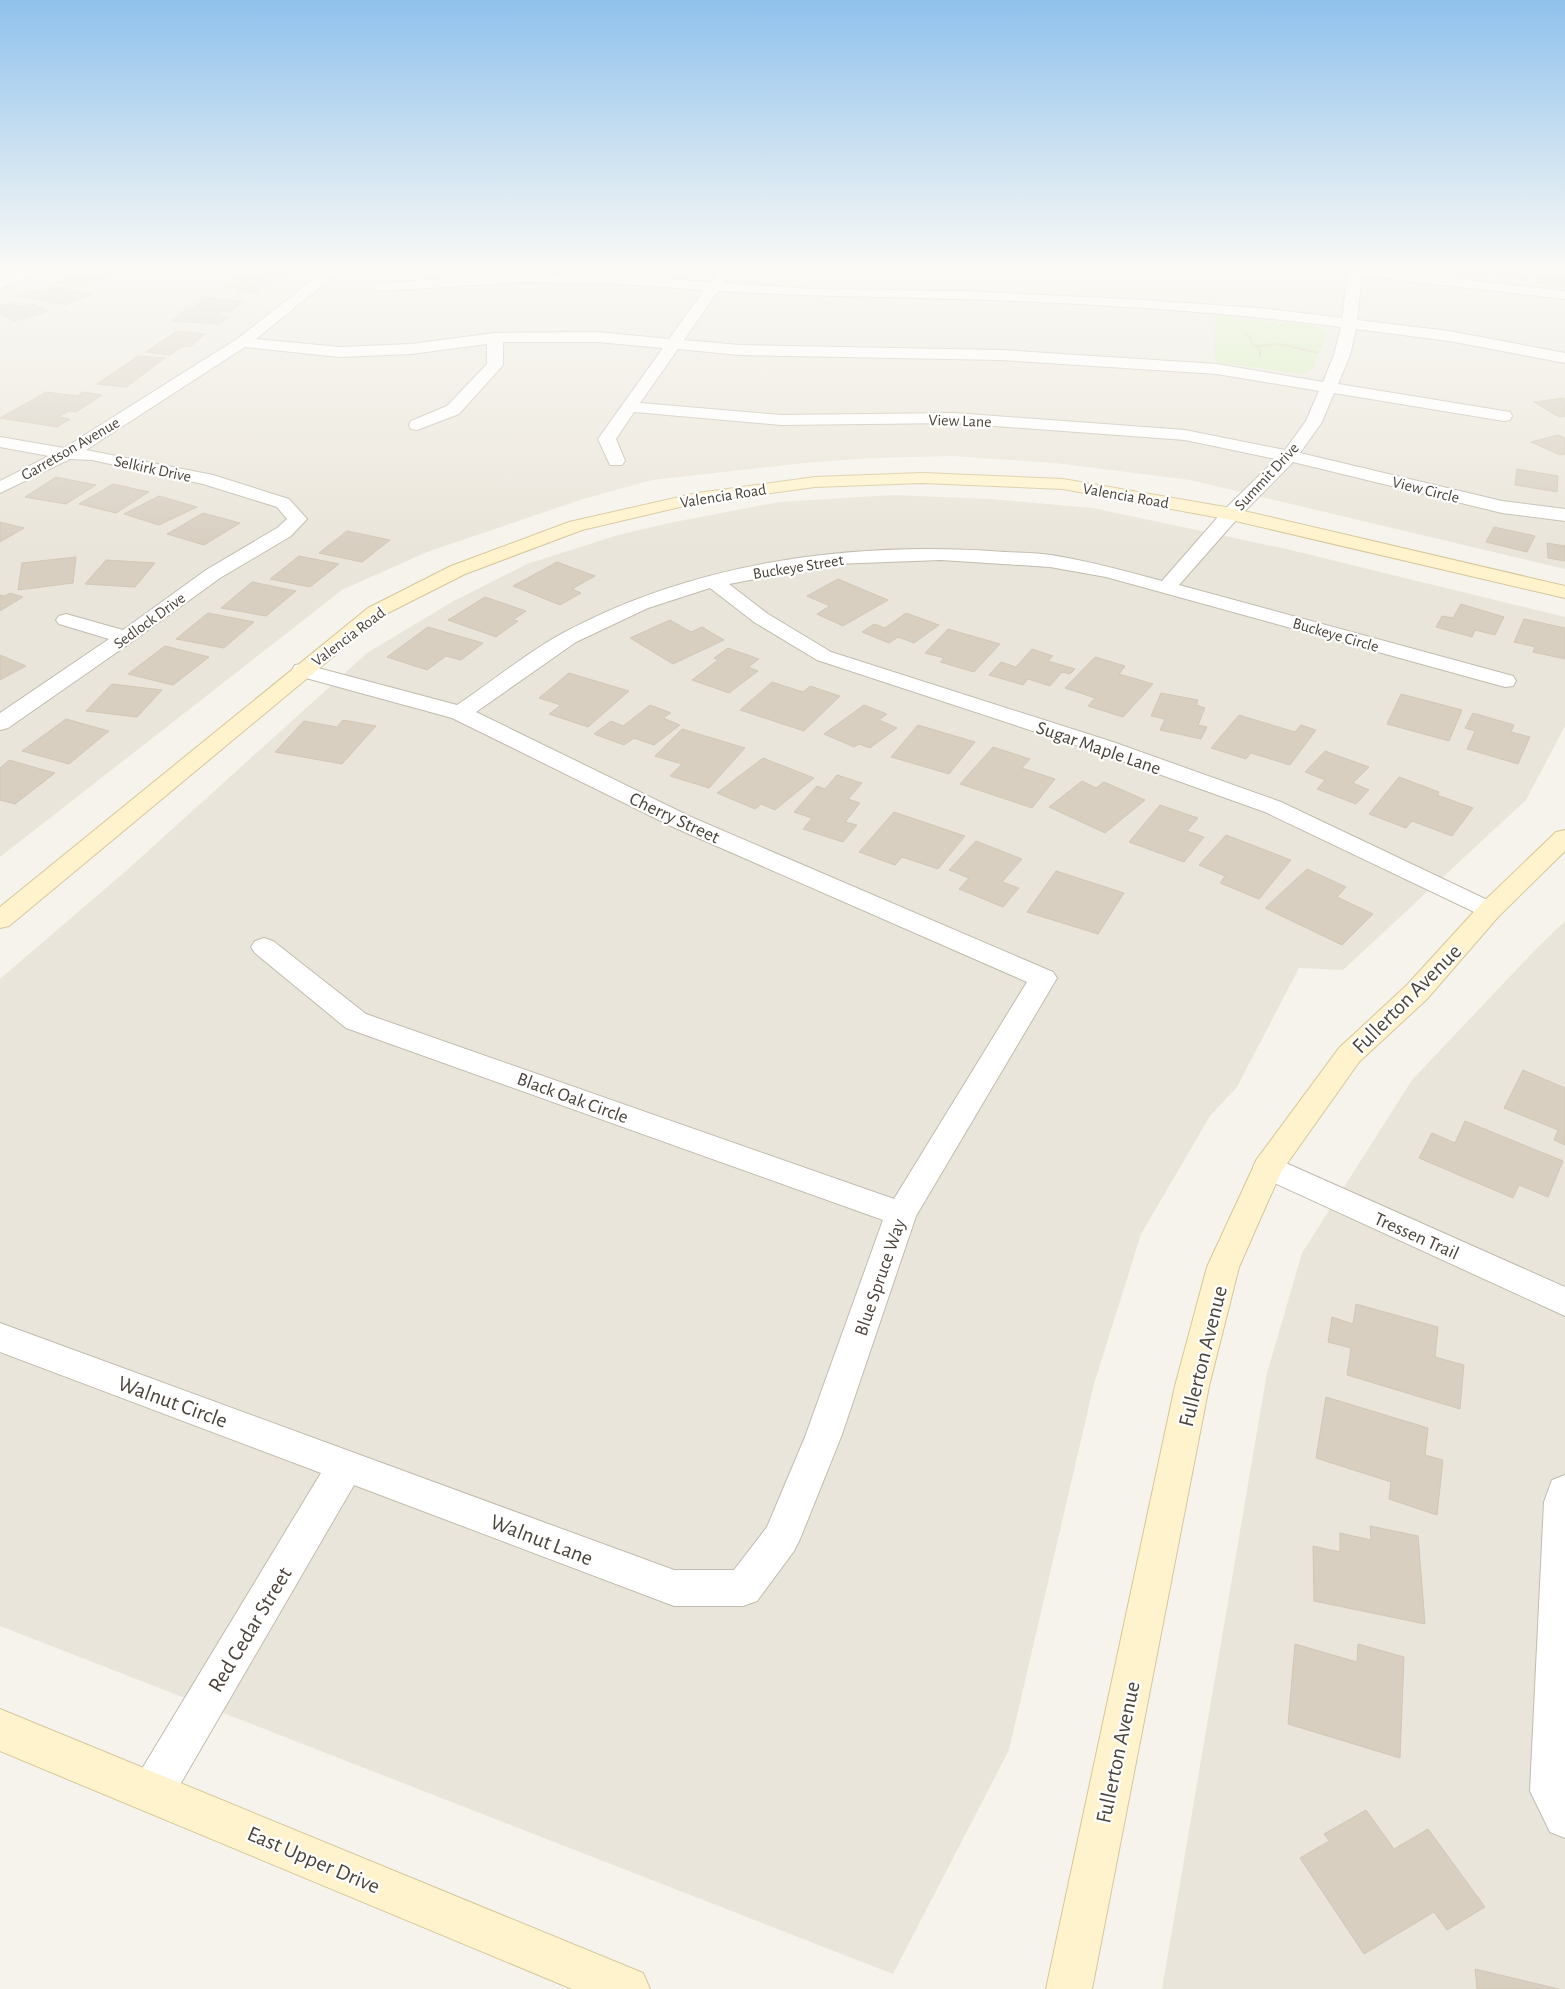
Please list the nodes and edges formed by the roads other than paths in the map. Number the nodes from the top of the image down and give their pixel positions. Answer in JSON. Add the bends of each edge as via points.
{"nodes":[{"id":1,"x":211,"y":362,"type":"edge"},
{"id":2,"x":495,"y":362,"type":"edge"},
{"id":3,"x":660,"y":362,"type":"edge"},
{"id":4,"x":1114,"y":362,"type":"edge"},
{"id":5,"x":1339,"y":362,"type":"edge"},
{"id":6,"x":1330,"y":387,"type":"junction"},
{"id":7,"x":628,"y":407,"type":"junction"},
{"id":8,"x":1504,"y":416,"type":"dead end"},
{"id":9,"x":417,"y":425,"type":"dead end"},
{"id":10,"x":0,"y":442,"type":"edge"},
{"id":11,"x":67,"y":454,"type":"junction"},
{"id":12,"x":1289,"y":456,"type":"junction"},
{"id":13,"x":616,"y":461,"type":"dead end"},
{"id":14,"x":0,"y":488,"type":"edge"},
{"id":15,"x":1231,"y":514,"type":"junction"},
{"id":16,"x":1565,"y":514,"type":"edge"},
{"id":17,"x":298,"y":519,"type":"joint"},
{"id":18,"x":713,"y":581,"type":"junction"},
{"id":19,"x":1167,"y":587,"type":"junction"},
{"id":20,"x":1565,"y":592,"type":"edge"},
{"id":21,"x":66,"y":620,"type":"dead end"},
{"id":22,"x":126,"y":637,"type":"junction"},
{"id":23,"x":304,"y":670,"type":"junction"},
{"id":24,"x":1505,"y":681,"type":"dead end"},
{"id":25,"x":460,"y":713,"type":"junction"},
{"id":26,"x":0,"y":723,"type":"edge"},
{"id":27,"x":1565,"y":837,"type":"edge"},
{"id":28,"x":1489,"y":911,"type":"junction"},
{"id":29,"x":0,"y":920,"type":"edge"},
{"id":30,"x":264,"y":947,"type":"dead end"},
{"id":31,"x":1043,"y":978,"type":"joint"},
{"id":32,"x":1268,"y":1167,"type":"junction"},
{"id":33,"x":901,"y":1214,"type":"junction"},
{"id":34,"x":1565,"y":1302,"type":"edge"},
{"id":35,"x":0,"y":1337,"type":"edge"},
{"id":36,"x":346,"y":1465,"type":"junction"},
{"id":37,"x":1565,"y":1492,"type":"edge"},
{"id":38,"x":743,"y":1588,"type":"joint"},
{"id":39,"x":0,"y":1730,"type":"edge"},
{"id":40,"x":152,"y":1792,"type":"junction"},
{"id":41,"x":1565,"y":1817,"type":"edge"},
{"id":42,"x":627,"y":1989,"type":"edge"},
{"id":43,"x":1069,"y":1989,"type":"edge"}],
"edges":[{"from":1,"to":11,"type":"street","name":"Garretson Avenue"},
{"from":2,"to":9,"type":"street","via":[[453,410]]},
{"from":3,"to":7,"type":"street"},
{"from":4,"to":6,"type":"street","via":[[1217,368]]},
{"from":5,"to":6,"type":"street","name":"Summit Drive"},
{"from":6,"to":8,"type":"street"},
{"from":6,"to":12,"type":"street","name":"Summit Drive","via":[[1314,422]]},
{"from":7,"to":12,"type":"street","name":"View Lane","via":[[781,420],[954,418],[1185,435]]},
{"from":7,"to":13,"type":"street","via":[[607,439]]},
{"from":10,"to":11,"type":"street","name":"Selkirk Drive"},
{"from":11,"to":14,"type":"street","name":"Garretson Avenue"},
{"from":11,"to":17,"type":"street","name":"Selkirk Drive","via":[[92,455],[207,479],[283,503]]},
{"from":12,"to":15,"type":"street","name":"Summit Drive"},
{"from":12,"to":16,"type":"street","name":"View Circle","via":[[1502,507]]},
{"from":15,"to":19,"type":"street","name":"Summit Drive"},
{"from":15,"to":20,"type":"street","name":"Valencia Road"},
{"from":15,"to":23,"type":"street","name":"Valencia Road","via":[[1063,484],[922,478],[815,482],[697,498],[576,526],[458,570],[375,612]]},
{"from":17,"to":22,"type":"street","name":"Sedlock Drive","via":[[284,532],[213,574]]},
{"from":18,"to":19,"type":"street","name":"Buckeye Street","via":[[834,558],[941,554],[1050,561]]},
{"from":18,"to":25,"type":"street","name":"Buckeye Street","via":[[641,604],[569,638]]},
{"from":18,"to":28,"type":"street","name":"Sugar Maple Lane","via":[[761,618],[824,656],[1105,747],[1273,807]]},
{"from":19,"to":24,"type":"street","name":"Buckeye Circle"},
{"from":21,"to":22,"type":"street"},
{"from":22,"to":26,"type":"street","name":"Sedlock Drive"},
{"from":23,"to":25,"type":"street","name":"Cherry Street"},
{"from":23,"to":29,"type":"street","name":"Valencia Road"},
{"from":25,"to":31,"type":"street","name":"Cherry Street","via":[[682,822]]},
{"from":27,"to":28,"type":"street","name":"Fullerton Avenue"},
{"from":28,"to":32,"type":"street","name":"Fullerton Avenue","via":[[1417,992],[1349,1055]]},
{"from":30,"to":33,"type":"street","name":"Black Oak Circle","via":[[356,1020]]},
{"from":31,"to":33,"type":"street","name":"Blue Spruce Way"},
{"from":32,"to":34,"type":"street","name":"Tressen Trail"},
{"from":32,"to":43,"type":"street","name":"Fullerton Avenue","via":[[1223,1267],[1192,1386]]},
{"from":33,"to":38,"type":"street","name":"Blue Spruce Way","via":[[823,1437],[781,1539]]},
{"from":35,"to":36,"type":"street","name":"Walnut Circle"},
{"from":36,"to":38,"type":"street","name":"Walnut Lane","via":[[674,1588]]},
{"from":36,"to":40,"type":"street","name":"Red Cedar Street"},
{"from":37,"to":41,"type":"street","via":[[1562,1502],[1551,1791]]},
{"from":39,"to":40,"type":"street","name":"East Upper Drive"},
{"from":40,"to":42,"type":"street","name":"East Upper Drive"}]}
